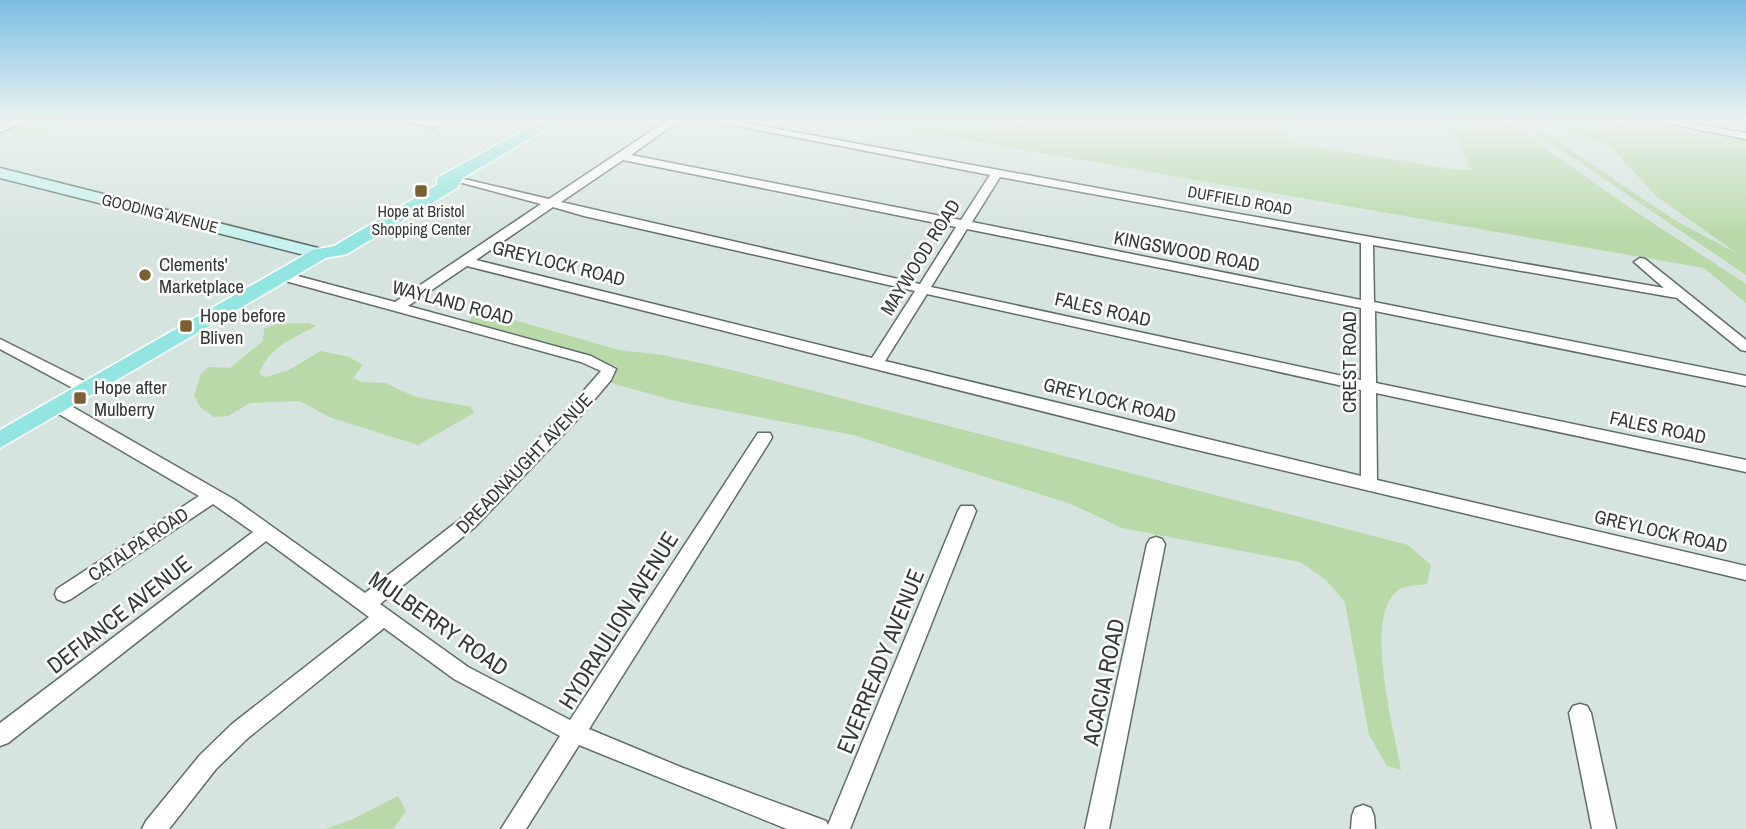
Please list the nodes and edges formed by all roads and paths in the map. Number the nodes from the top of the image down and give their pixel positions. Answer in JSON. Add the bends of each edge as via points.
{"nodes":[{"id":1,"x":488,"y":159,"type":"edge"},
{"id":2,"x":617,"y":159,"type":"edge"},
{"id":3,"x":634,"y":159,"type":"edge"},
{"id":4,"x":920,"y":159,"type":"edge"},
{"id":5,"x":0,"y":173,"type":"edge"},
{"id":6,"x":997,"y":173,"type":"junction"},
{"id":7,"x":455,"y":178,"type":"junction"},
{"id":8,"x":551,"y":204,"type":"junction"},
{"id":9,"x":962,"y":226,"type":"junction"},
{"id":10,"x":1367,"y":240,"type":"junction"},
{"id":11,"x":320,"y":254,"type":"junction"},
{"id":12,"x":465,"y":261,"type":"junction"},
{"id":13,"x":1640,"y":262,"type":"dead end"},
{"id":14,"x":283,"y":276,"type":"junction"},
{"id":15,"x":922,"y":288,"type":"junction"},
{"id":16,"x":1681,"y":295,"type":"junction"},
{"id":17,"x":397,"y":307,"type":"junction"},
{"id":18,"x":1369,"y":307,"type":"junction"},
{"id":19,"x":0,"y":344,"type":"edge"},
{"id":20,"x":1746,"y":348,"type":"edge"},
{"id":21,"x":876,"y":363,"type":"junction"},
{"id":22,"x":609,"y":371,"type":"joint"},
{"id":23,"x":1746,"y":381,"type":"edge"},
{"id":24,"x":1368,"y":386,"type":"junction"},
{"id":25,"x":88,"y":389,"type":"junction"},
{"id":26,"x":58,"y":406,"type":"junction"},
{"id":27,"x":764,"y":437,"type":"dead end"},
{"id":28,"x":0,"y":440,"type":"edge"},
{"id":29,"x":1746,"y":466,"type":"edge"},
{"id":30,"x":1369,"y":484,"type":"junction"},
{"id":31,"x":212,"y":495,"type":"junction"},
{"id":32,"x":967,"y":511,"type":"dead end"},
{"id":33,"x":267,"y":531,"type":"junction"},
{"id":34,"x":1156,"y":544,"type":"dead end"},
{"id":35,"x":1746,"y":573,"type":"edge"},
{"id":36,"x":64,"y":594,"type":"dead end"},
{"id":37,"x":367,"y":603,"type":"junction"},
{"id":38,"x":384,"y":617,"type":"junction"},
{"id":39,"x":1580,"y":713,"type":"dead end"},
{"id":40,"x":576,"y":732,"type":"junction"},
{"id":41,"x":0,"y":736,"type":"edge"},
{"id":42,"x":154,"y":829,"type":"edge"},
{"id":43,"x":513,"y":829,"type":"edge"},
{"id":44,"x":818,"y":829,"type":"edge"},
{"id":45,"x":838,"y":829,"type":"edge"},
{"id":46,"x":1097,"y":829,"type":"edge"},
{"id":47,"x":1604,"y":829,"type":"edge"}],
"edges":[{"from":1,"to":7,"type":"main road"},
{"from":2,"to":8,"type":"street"},
{"from":3,"to":9,"type":"street","name":"KINGSWOOD ROAD"},
{"from":4,"to":6,"type":"street","name":"DUFFIELD ROAD"},
{"from":5,"to":11,"type":"main road","name":"GOODING AVENUE"},
{"from":6,"to":9,"type":"street","name":"MAYWOOD ROAD"},
{"from":6,"to":10,"type":"street","name":"DUFFIELD ROAD"},
{"from":7,"to":8,"type":"street","name":"FALES ROAD"},
{"from":7,"to":11,"type":"main road","via":[[340,250]]},
{"from":8,"to":12,"type":"street"},
{"from":8,"to":15,"type":"street","name":"FALES ROAD"},
{"from":9,"to":15,"type":"street","name":"MAYWOOD ROAD"},
{"from":9,"to":18,"type":"street","name":"KINGSWOOD ROAD"},
{"from":10,"to":16,"type":"street","name":"DUFFIELD ROAD"},
{"from":10,"to":18,"type":"street","name":"CREST ROAD"},
{"from":11,"to":14,"type":"main road"},
{"from":12,"to":17,"type":"street"},
{"from":12,"to":21,"type":"street","name":"GREYLOCK ROAD"},
{"from":13,"to":16,"type":"street"},
{"from":14,"to":17,"type":"street","name":"WAYLAND ROAD"},
{"from":14,"to":25,"type":"main road"},
{"from":15,"to":21,"type":"street","name":"MAYWOOD ROAD"},
{"from":15,"to":24,"type":"street","name":"FALES ROAD"},
{"from":16,"to":20,"type":"street"},
{"from":17,"to":22,"type":"street","name":"WAYLAND ROAD","via":[[586,359]]},
{"from":18,"to":23,"type":"street","name":"KINGSWOOD ROAD"},
{"from":18,"to":24,"type":"street","name":"CREST ROAD"},
{"from":19,"to":25,"type":"street"},
{"from":21,"to":30,"type":"street","name":"GREYLOCK ROAD"},
{"from":22,"to":37,"type":"street","name":"DREADNAUGHT AVENUE","via":[[469,522]]},
{"from":24,"to":29,"type":"street","name":"FALES ROAD"},
{"from":24,"to":30,"type":"street","name":"CREST ROAD"},
{"from":25,"to":26,"type":"main road"},
{"from":26,"to":28,"type":"main road"},
{"from":26,"to":31,"type":"street","name":"MULBERRY ROAD"},
{"from":27,"to":40,"type":"street","name":"HYDRAULION AVENUE"},
{"from":30,"to":35,"type":"street","name":"GREYLOCK ROAD"},
{"from":31,"to":33,"type":"street","name":"MULBERRY ROAD"},
{"from":31,"to":36,"type":"street","name":"CATALPA ROAD"},
{"from":32,"to":45,"type":"street","name":"EVERREADY AVENUE"},
{"from":33,"to":37,"type":"street","name":"MULBERRY ROAD"},
{"from":33,"to":41,"type":"street","name":"DEFIANCE AVENUE"},
{"from":34,"to":46,"type":"street","name":"ACACIA ROAD"},
{"from":37,"to":38,"type":"street","name":"MULBERRY ROAD"},
{"from":38,"to":40,"type":"street","name":"MULBERRY ROAD","via":[[500,697]]},
{"from":38,"to":42,"type":"street","via":[[240,731],[208,762]]},
{"from":39,"to":47,"type":"street"},
{"from":40,"to":43,"type":"street","name":"HYDRAULION AVENUE"},
{"from":40,"to":44,"type":"street","name":"MULBERRY ROAD"}]}
